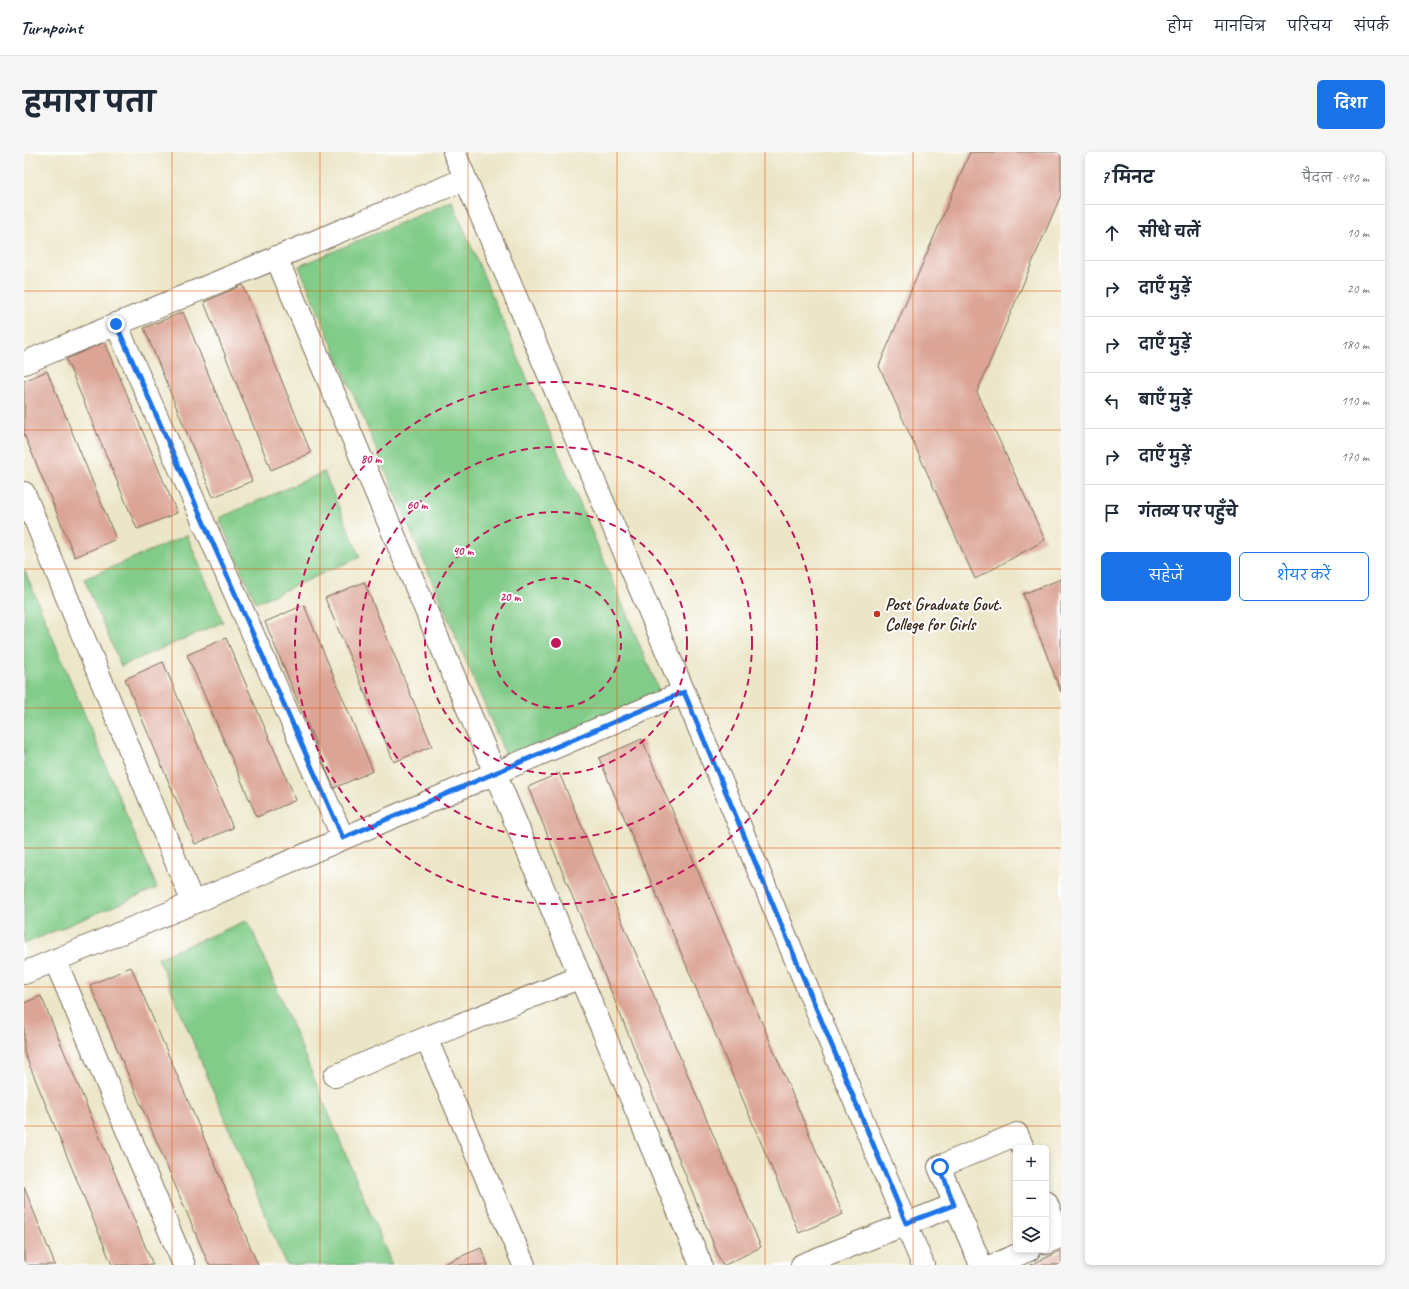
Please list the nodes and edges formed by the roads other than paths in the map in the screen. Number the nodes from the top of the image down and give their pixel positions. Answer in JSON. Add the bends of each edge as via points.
{"nodes":[{"id":1,"x":454,"y":152,"type":"edge"},
{"id":2,"x":465,"y":179,"type":"junction"},
{"id":3,"x":276,"y":257,"type":"junction"},
{"id":4,"x":116,"y":324,"type":"junction"},
{"id":5,"x":24,"y":363,"type":"edge"},
{"id":6,"x":24,"y":492,"type":"edge"},
{"id":7,"x":28,"y":515,"type":"edge"},
{"id":8,"x":684,"y":692,"type":"junction"},
{"id":9,"x":495,"y":773,"type":"junction"},
{"id":10,"x":343,"y":838,"type":"junction"},
{"id":11,"x":193,"y":903,"type":"junction"},
{"id":12,"x":55,"y":960,"type":"junction"},
{"id":13,"x":24,"y":973,"type":"edge"},
{"id":14,"x":581,"y":977,"type":"junction"},
{"id":15,"x":426,"y":1038,"type":"junction"},
{"id":16,"x":335,"y":1076,"type":"dead end"},
{"id":17,"x":1022,"y":1145,"type":"edge"},
{"id":18,"x":954,"y":1205,"type":"junction"},
{"id":19,"x":1049,"y":1210,"type":"edge"},
{"id":20,"x":906,"y":1223,"type":"junction"},
{"id":21,"x":1049,"y":1242,"type":"edge"},
{"id":22,"x":1022,"y":1253,"type":"edge"},
{"id":23,"x":184,"y":1265,"type":"edge"},
{"id":24,"x":524,"y":1265,"type":"edge"},
{"id":25,"x":701,"y":1265,"type":"edge"},
{"id":26,"x":802,"y":1265,"type":"edge"},
{"id":27,"x":923,"y":1265,"type":"edge"},
{"id":28,"x":981,"y":1265,"type":"edge"},
{"id":29,"x":994,"y":1265,"type":"edge"}],
"edges":[{"from":1,"to":2,"type":"street"},
{"from":2,"to":3,"type":"street"},
{"from":2,"to":8,"type":"street"},
{"from":3,"to":4,"type":"street"},
{"from":3,"to":9,"type":"street"},
{"from":4,"to":5,"type":"street"},
{"from":4,"to":10,"type":"street"},
{"from":6,"to":7,"type":"street"},
{"from":7,"to":11,"type":"street"},
{"from":8,"to":9,"type":"street"},
{"from":8,"to":20,"type":"street"},
{"from":9,"to":10,"type":"street"},
{"from":9,"to":14,"type":"street"},
{"from":10,"to":11,"type":"street"},
{"from":11,"to":12,"type":"street"},
{"from":12,"to":13,"type":"street"},
{"from":12,"to":23,"type":"street"},
{"from":14,"to":15,"type":"street"},
{"from":14,"to":25,"type":"street"},
{"from":15,"to":16,"type":"street"},
{"from":15,"to":24,"type":"street"},
{"from":17,"to":18,"type":"street","via":[[1017,1134],[940,1167]]},
{"from":18,"to":20,"type":"street"},
{"from":18,"to":28,"type":"street"},
{"from":19,"to":21,"type":"street","via":[[1060,1237]]},
{"from":20,"to":26,"type":"street"},
{"from":20,"to":27,"type":"street"},
{"from":22,"to":29,"type":"street"}]}
